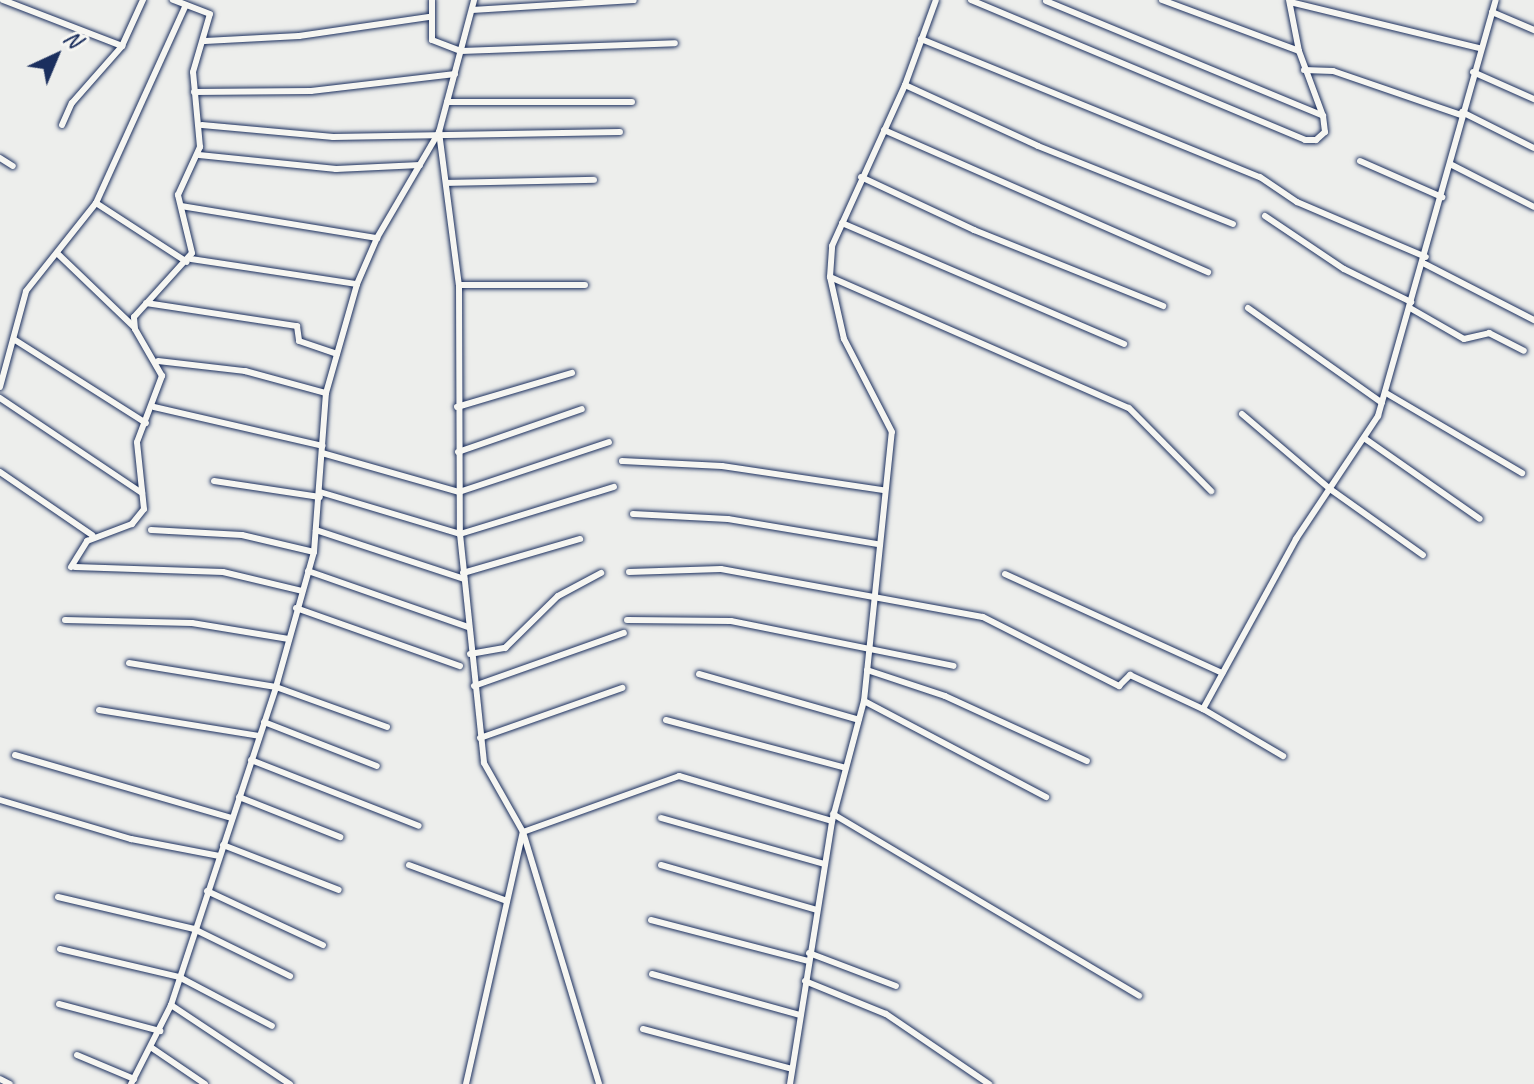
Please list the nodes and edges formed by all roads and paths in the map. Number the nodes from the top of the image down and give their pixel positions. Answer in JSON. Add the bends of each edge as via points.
{"nodes":[{"id":1,"x":3,"y":0,"type":"edge"},
{"id":2,"x":143,"y":0,"type":"edge"},
{"id":3,"x":173,"y":0,"type":"edge"},
{"id":4,"x":432,"y":0,"type":"edge"},
{"id":5,"x":474,"y":0,"type":"edge"},
{"id":6,"x":634,"y":0,"type":"edge"},
{"id":7,"x":936,"y":0,"type":"edge"},
{"id":8,"x":971,"y":0,"type":"edge"},
{"id":9,"x":1162,"y":0,"type":"edge"},
{"id":10,"x":1494,"y":0,"type":"edge"},
{"id":11,"x":1046,"y":1,"type":"edge"},
{"id":12,"x":1289,"y":1,"type":"edge"},
{"id":13,"x":186,"y":5,"type":"junction"},
{"id":14,"x":472,"y":10,"type":"junction"},
{"id":15,"x":1492,"y":12,"type":"junction"},
{"id":16,"x":429,"y":17,"type":"junction"},
{"id":17,"x":1534,"y":30,"type":"edge"},
{"id":18,"x":921,"y":39,"type":"junction"},
{"id":19,"x":205,"y":41,"type":"junction"},
{"id":20,"x":675,"y":43,"type":"dead end"},
{"id":21,"x":122,"y":46,"type":"junction"},
{"id":22,"x":1479,"y":48,"type":"junction"},
{"id":23,"x":461,"y":51,"type":"junction"},
{"id":24,"x":1299,"y":51,"type":"junction"},
{"id":25,"x":1304,"y":70,"type":"junction"},
{"id":26,"x":1473,"y":72,"type":"junction"},
{"id":27,"x":455,"y":74,"type":"junction"},
{"id":28,"x":905,"y":85,"type":"junction"},
{"id":29,"x":194,"y":92,"type":"junction"},
{"id":30,"x":1534,"y":99,"type":"edge"},
{"id":31,"x":447,"y":102,"type":"junction"},
{"id":32,"x":632,"y":102,"type":"dead end"},
{"id":33,"x":1462,"y":114,"type":"junction"},
{"id":34,"x":1323,"y":116,"type":"junction"},
{"id":35,"x":62,"y":125,"type":"dead end"},
{"id":36,"x":202,"y":125,"type":"junction"},
{"id":37,"x":884,"y":130,"type":"junction"},
{"id":38,"x":439,"y":132,"type":"junction"},
{"id":39,"x":620,"y":132,"type":"dead end"},
{"id":40,"x":1534,"y":148,"type":"edge"},
{"id":41,"x":199,"y":155,"type":"junction"},
{"id":42,"x":0,"y":158,"type":"edge"},
{"id":43,"x":1360,"y":161,"type":"dead end"},
{"id":44,"x":420,"y":165,"type":"junction"},
{"id":45,"x":1452,"y":165,"type":"junction"},
{"id":46,"x":13,"y":166,"type":"dead end"},
{"id":47,"x":861,"y":177,"type":"junction"},
{"id":48,"x":594,"y":180,"type":"dead end"},
{"id":49,"x":446,"y":183,"type":"junction"},
{"id":50,"x":1442,"y":197,"type":"junction"},
{"id":51,"x":96,"y":203,"type":"junction"},
{"id":52,"x":181,"y":206,"type":"junction"},
{"id":53,"x":1534,"y":207,"type":"edge"},
{"id":54,"x":1265,"y":216,"type":"dead end"},
{"id":55,"x":842,"y":223,"type":"junction"},
{"id":56,"x":1233,"y":224,"type":"dead end"},
{"id":57,"x":377,"y":238,"type":"junction"},
{"id":58,"x":59,"y":255,"type":"junction"},
{"id":59,"x":189,"y":261,"type":"junction"},
{"id":60,"x":1425,"y":261,"type":"junction"},
{"id":61,"x":1208,"y":272,"type":"dead end"},
{"id":62,"x":830,"y":277,"type":"junction"},
{"id":63,"x":357,"y":284,"type":"junction"},
{"id":64,"x":459,"y":285,"type":"junction"},
{"id":65,"x":585,"y":285,"type":"dead end"},
{"id":66,"x":146,"y":303,"type":"junction"},
{"id":67,"x":1411,"y":305,"type":"junction"},
{"id":68,"x":1163,"y":306,"type":"dead end"},
{"id":69,"x":1248,"y":308,"type":"dead end"},
{"id":70,"x":1534,"y":320,"type":"edge"},
{"id":71,"x":135,"y":329,"type":"junction"},
{"id":72,"x":15,"y":340,"type":"junction"},
{"id":73,"x":1124,"y":344,"type":"dead end"},
{"id":74,"x":1524,"y":351,"type":"dead end"},
{"id":75,"x":337,"y":354,"type":"junction"},
{"id":76,"x":158,"y":361,"type":"junction"},
{"id":77,"x":572,"y":373,"type":"dead end"},
{"id":78,"x":0,"y":387,"type":"edge"},
{"id":79,"x":326,"y":393,"type":"junction"},
{"id":80,"x":1386,"y":393,"type":"junction"},
{"id":81,"x":0,"y":398,"type":"edge"},
{"id":82,"x":1382,"y":403,"type":"junction"},
{"id":83,"x":154,"y":407,"type":"junction"},
{"id":84,"x":457,"y":407,"type":"junction"},
{"id":85,"x":582,"y":409,"type":"dead end"},
{"id":86,"x":1242,"y":414,"type":"dead end"},
{"id":87,"x":146,"y":423,"type":"junction"},
{"id":88,"x":1364,"y":438,"type":"junction"},
{"id":89,"x":609,"y":442,"type":"dead end"},
{"id":90,"x":322,"y":449,"type":"junction"},
{"id":91,"x":458,"y":452,"type":"junction"},
{"id":92,"x":622,"y":461,"type":"dead end"},
{"id":93,"x":0,"y":472,"type":"edge"},
{"id":94,"x":1522,"y":473,"type":"dead end"},
{"id":95,"x":214,"y":481,"type":"dead end"},
{"id":96,"x":614,"y":487,"type":"dead end"},
{"id":97,"x":1330,"y":489,"type":"junction"},
{"id":98,"x":883,"y":490,"type":"junction"},
{"id":99,"x":1211,"y":491,"type":"dead end"},
{"id":100,"x":459,"y":492,"type":"junction"},
{"id":101,"x":142,"y":493,"type":"junction"},
{"id":102,"x":320,"y":494,"type":"junction"},
{"id":103,"x":633,"y":514,"type":"dead end"},
{"id":104,"x":1480,"y":519,"type":"dead end"},
{"id":105,"x":151,"y":530,"type":"dead end"},
{"id":106,"x":316,"y":530,"type":"junction"},
{"id":107,"x":460,"y":534,"type":"junction"},
{"id":108,"x":92,"y":535,"type":"dead end"},
{"id":109,"x":580,"y":539,"type":"dead end"},
{"id":110,"x":878,"y":544,"type":"junction"},
{"id":111,"x":314,"y":552,"type":"junction"},
{"id":112,"x":1423,"y":555,"type":"dead end"},
{"id":113,"x":308,"y":571,"type":"junction"},
{"id":114,"x":629,"y":572,"type":"dead end"},
{"id":115,"x":601,"y":573,"type":"dead end"},
{"id":116,"x":1005,"y":574,"type":"dead end"},
{"id":117,"x":464,"y":576,"type":"junction"},
{"id":118,"x":302,"y":591,"type":"junction"},
{"id":119,"x":872,"y":598,"type":"junction"},
{"id":120,"x":296,"y":608,"type":"junction"},
{"id":121,"x":65,"y":620,"type":"dead end"},
{"id":122,"x":627,"y":620,"type":"dead end"},
{"id":123,"x":468,"y":627,"type":"junction"},
{"id":124,"x":624,"y":633,"type":"dead end"},
{"id":125,"x":289,"y":639,"type":"junction"},
{"id":126,"x":868,"y":648,"type":"junction"},
{"id":127,"x":470,"y":654,"type":"junction"},
{"id":128,"x":129,"y":663,"type":"dead end"},
{"id":129,"x":460,"y":666,"type":"dead end"},
{"id":130,"x":954,"y":666,"type":"dead end"},
{"id":131,"x":867,"y":670,"type":"junction"},
{"id":132,"x":1222,"y":673,"type":"junction"},
{"id":133,"x":699,"y":674,"type":"dead end"},
{"id":134,"x":474,"y":686,"type":"junction"},
{"id":135,"x":276,"y":687,"type":"junction"},
{"id":136,"x":622,"y":688,"type":"dead end"},
{"id":137,"x":864,"y":701,"type":"junction"},
{"id":138,"x":1203,"y":709,"type":"junction"},
{"id":139,"x":99,"y":710,"type":"dead end"},
{"id":140,"x":666,"y":720,"type":"dead end"},
{"id":141,"x":859,"y":720,"type":"junction"},
{"id":142,"x":264,"y":722,"type":"junction"},
{"id":143,"x":387,"y":727,"type":"dead end"},
{"id":144,"x":259,"y":736,"type":"junction"},
{"id":145,"x":480,"y":738,"type":"junction"},
{"id":146,"x":15,"y":755,"type":"dead end"},
{"id":147,"x":1283,"y":756,"type":"dead end"},
{"id":148,"x":251,"y":760,"type":"junction"},
{"id":149,"x":1087,"y":761,"type":"dead end"},
{"id":150,"x":377,"y":766,"type":"dead end"},
{"id":151,"x":846,"y":768,"type":"junction"},
{"id":152,"x":239,"y":797,"type":"junction"},
{"id":153,"x":1046,"y":797,"type":"dead end"},
{"id":154,"x":0,"y":800,"type":"edge"},
{"id":155,"x":232,"y":818,"type":"junction"},
{"id":156,"x":661,"y":818,"type":"dead end"},
{"id":157,"x":833,"y":818,"type":"junction"},
{"id":158,"x":419,"y":826,"type":"dead end"},
{"id":159,"x":523,"y":832,"type":"junction"},
{"id":160,"x":340,"y":837,"type":"dead end"},
{"id":161,"x":223,"y":845,"type":"junction"},
{"id":162,"x":219,"y":856,"type":"junction"},
{"id":163,"x":825,"y":864,"type":"junction"},
{"id":164,"x":409,"y":865,"type":"dead end"},
{"id":165,"x":661,"y":865,"type":"dead end"},
{"id":166,"x":339,"y":890,"type":"dead end"},
{"id":167,"x":207,"y":891,"type":"junction"},
{"id":168,"x":58,"y":897,"type":"dead end"},
{"id":169,"x":507,"y":901,"type":"junction"},
{"id":170,"x":817,"y":910,"type":"junction"},
{"id":171,"x":651,"y":920,"type":"dead end"},
{"id":172,"x":194,"y":929,"type":"junction"},
{"id":173,"x":323,"y":945,"type":"dead end"},
{"id":174,"x":60,"y":949,"type":"dead end"},
{"id":175,"x":809,"y":957,"type":"junction"},
{"id":176,"x":652,"y":974,"type":"dead end"},
{"id":177,"x":290,"y":976,"type":"dead end"},
{"id":178,"x":179,"y":977,"type":"junction"},
{"id":179,"x":805,"y":981,"type":"junction"},
{"id":180,"x":896,"y":986,"type":"dead end"},
{"id":181,"x":1139,"y":996,"type":"dead end"},
{"id":182,"x":59,"y":1004,"type":"dead end"},
{"id":183,"x":171,"y":1005,"type":"junction"},
{"id":184,"x":800,"y":1015,"type":"junction"},
{"id":185,"x":272,"y":1026,"type":"dead end"},
{"id":186,"x":643,"y":1029,"type":"dead end"},
{"id":187,"x":160,"y":1031,"type":"junction"},
{"id":188,"x":152,"y":1048,"type":"junction"},
{"id":189,"x":77,"y":1055,"type":"dead end"},
{"id":190,"x":792,"y":1069,"type":"junction"},
{"id":191,"x":0,"y":1079,"type":"edge"},
{"id":192,"x":133,"y":1082,"type":"edge"},
{"id":193,"x":10,"y":1084,"type":"edge"},
{"id":194,"x":205,"y":1084,"type":"edge"},
{"id":195,"x":290,"y":1084,"type":"edge"},
{"id":196,"x":466,"y":1084,"type":"edge"},
{"id":197,"x":599,"y":1084,"type":"edge"},
{"id":198,"x":790,"y":1084,"type":"edge"},
{"id":199,"x":989,"y":1084,"type":"edge"}],
"edges":[{"from":1,"to":21,"type":"street"},
{"from":2,"to":21,"type":"street"},
{"from":3,"to":13,"type":"street"},
{"from":4,"to":16,"type":"street"},
{"from":5,"to":14,"type":"street"},
{"from":6,"to":14,"type":"street"},
{"from":7,"to":18,"type":"street"},
{"from":8,"to":34,"type":"street","via":[[1305,140],[1325,132]]},
{"from":9,"to":24,"type":"street"},
{"from":10,"to":15,"type":"street"},
{"from":11,"to":34,"type":"street"},
{"from":12,"to":22,"type":"street"},
{"from":12,"to":24,"type":"street"},
{"from":13,"to":19,"type":"street","via":[[210,14]]},
{"from":13,"to":51,"type":"street"},
{"from":14,"to":23,"type":"street"},
{"from":15,"to":17,"type":"street"},
{"from":15,"to":22,"type":"street"},
{"from":16,"to":19,"type":"street","via":[[299,36]]},
{"from":16,"to":23,"type":"street","via":[[432,40]]},
{"from":18,"to":28,"type":"street"},
{"from":18,"to":60,"type":"street","via":[[1260,177],[1297,202]]},
{"from":19,"to":29,"type":"street","via":[[193,72]]},
{"from":20,"to":23,"type":"street"},
{"from":21,"to":35,"type":"street","via":[[72,103]]},
{"from":22,"to":26,"type":"street"},
{"from":23,"to":27,"type":"street"},
{"from":24,"to":25,"type":"street"},
{"from":25,"to":33,"type":"street","via":[[1333,71]]},
{"from":25,"to":34,"type":"street"},
{"from":26,"to":30,"type":"street"},
{"from":26,"to":33,"type":"street"},
{"from":27,"to":29,"type":"street","via":[[311,91]]},
{"from":27,"to":31,"type":"street"},
{"from":28,"to":37,"type":"street"},
{"from":28,"to":56,"type":"street","via":[[1038,146]]},
{"from":29,"to":36,"type":"street"},
{"from":31,"to":32,"type":"street"},
{"from":31,"to":38,"type":"street"},
{"from":33,"to":40,"type":"street"},
{"from":33,"to":45,"type":"street"},
{"from":36,"to":38,"type":"street","via":[[333,137]]},
{"from":36,"to":41,"type":"street"},
{"from":37,"to":47,"type":"street"},
{"from":37,"to":61,"type":"street"},
{"from":38,"to":39,"type":"street"},
{"from":38,"to":44,"type":"street"},
{"from":38,"to":49,"type":"street"},
{"from":41,"to":44,"type":"street","via":[[336,169]]},
{"from":41,"to":52,"type":"street","via":[[179,188]]},
{"from":42,"to":46,"type":"street"},
{"from":43,"to":50,"type":"street"},
{"from":44,"to":57,"type":"street"},
{"from":45,"to":50,"type":"street"},
{"from":45,"to":53,"type":"street"},
{"from":47,"to":55,"type":"street"},
{"from":47,"to":68,"type":"street","via":[[974,230]]},
{"from":48,"to":49,"type":"street"},
{"from":49,"to":64,"type":"street"},
{"from":50,"to":60,"type":"street"},
{"from":51,"to":58,"type":"street"},
{"from":51,"to":59,"type":"street"},
{"from":52,"to":57,"type":"street"},
{"from":52,"to":59,"type":"street","via":[[190,230]]},
{"from":54,"to":67,"type":"street","via":[[1344,269]]},
{"from":55,"to":62,"type":"street","via":[[832,246]]},
{"from":55,"to":73,"type":"street"},
{"from":57,"to":63,"type":"street"},
{"from":58,"to":71,"type":"street"},
{"from":58,"to":72,"type":"street","via":[[26,291]]},
{"from":59,"to":63,"type":"street"},
{"from":59,"to":66,"type":"street"},
{"from":60,"to":67,"type":"street"},
{"from":60,"to":70,"type":"street"},
{"from":62,"to":98,"type":"street","via":[[844,339],[891,424]]},
{"from":62,"to":99,"type":"street","via":[[1129,408]]},
{"from":63,"to":75,"type":"street"},
{"from":64,"to":65,"type":"street"},
{"from":64,"to":84,"type":"street"},
{"from":66,"to":71,"type":"street","via":[[134,317]]},
{"from":66,"to":75,"type":"street","via":[[297,326],[299,341]]},
{"from":67,"to":74,"type":"street","via":[[1464,339],[1489,333]]},
{"from":67,"to":80,"type":"street"},
{"from":69,"to":82,"type":"street"},
{"from":71,"to":76,"type":"street"},
{"from":72,"to":78,"type":"street"},
{"from":72,"to":87,"type":"street"},
{"from":75,"to":79,"type":"street"},
{"from":76,"to":79,"type":"street","via":[[245,371]]},
{"from":76,"to":83,"type":"street","via":[[162,376]]},
{"from":77,"to":84,"type":"street"},
{"from":79,"to":90,"type":"street"},
{"from":80,"to":82,"type":"street"},
{"from":80,"to":94,"type":"street"},
{"from":81,"to":101,"type":"street"},
{"from":82,"to":88,"type":"street"},
{"from":83,"to":87,"type":"street"},
{"from":83,"to":90,"type":"street"},
{"from":84,"to":91,"type":"street"},
{"from":85,"to":91,"type":"street"},
{"from":86,"to":97,"type":"street"},
{"from":87,"to":101,"type":"street","via":[[137,442]]},
{"from":88,"to":97,"type":"street"},
{"from":88,"to":104,"type":"street"},
{"from":89,"to":100,"type":"street"},
{"from":90,"to":100,"type":"street"},
{"from":90,"to":102,"type":"street"},
{"from":91,"to":100,"type":"street"},
{"from":92,"to":98,"type":"street","via":[[722,466]]},
{"from":93,"to":108,"type":"street"},
{"from":95,"to":102,"type":"street"},
{"from":96,"to":107,"type":"street"},
{"from":97,"to":112,"type":"street"},
{"from":97,"to":132,"type":"street","via":[[1296,539]]},
{"from":98,"to":110,"type":"street"},
{"from":100,"to":107,"type":"street"},
{"from":101,"to":118,"type":"street","via":[[140,517],[87,541],[73,567],[223,572]]},
{"from":102,"to":106,"type":"street"},
{"from":102,"to":107,"type":"street"},
{"from":103,"to":110,"type":"street","via":[[728,519]]},
{"from":105,"to":111,"type":"street","via":[[242,535]]},
{"from":106,"to":111,"type":"street"},
{"from":106,"to":117,"type":"street"},
{"from":107,"to":117,"type":"street"},
{"from":109,"to":117,"type":"street"},
{"from":110,"to":119,"type":"street"},
{"from":111,"to":113,"type":"street"},
{"from":113,"to":118,"type":"street"},
{"from":113,"to":123,"type":"street"},
{"from":114,"to":119,"type":"street","via":[[721,569]]},
{"from":115,"to":127,"type":"street","via":[[558,596],[505,648]]},
{"from":116,"to":132,"type":"street"},
{"from":117,"to":123,"type":"street"},
{"from":118,"to":120,"type":"street"},
{"from":119,"to":126,"type":"street"},
{"from":119,"to":138,"type":"street","via":[[983,617],[1119,686],[1130,675]]},
{"from":120,"to":125,"type":"street"},
{"from":120,"to":129,"type":"street"},
{"from":121,"to":125,"type":"street","via":[[192,623]]},
{"from":122,"to":126,"type":"street","via":[[731,621]]},
{"from":123,"to":127,"type":"street"},
{"from":124,"to":134,"type":"street"},
{"from":125,"to":135,"type":"street"},
{"from":126,"to":130,"type":"street"},
{"from":126,"to":131,"type":"street"},
{"from":127,"to":134,"type":"street"},
{"from":128,"to":135,"type":"street"},
{"from":131,"to":137,"type":"street"},
{"from":131,"to":149,"type":"street","via":[[945,696]]},
{"from":132,"to":138,"type":"street"},
{"from":133,"to":141,"type":"street"},
{"from":134,"to":145,"type":"street"},
{"from":135,"to":142,"type":"street"},
{"from":135,"to":143,"type":"street"},
{"from":136,"to":145,"type":"street"},
{"from":137,"to":141,"type":"street"},
{"from":137,"to":153,"type":"street"},
{"from":138,"to":147,"type":"street"},
{"from":139,"to":144,"type":"street"},
{"from":140,"to":151,"type":"street"},
{"from":141,"to":151,"type":"street"},
{"from":142,"to":144,"type":"street"},
{"from":142,"to":150,"type":"street"},
{"from":144,"to":148,"type":"street"},
{"from":145,"to":159,"type":"street","via":[[484,763]]},
{"from":146,"to":155,"type":"street"},
{"from":148,"to":152,"type":"street"},
{"from":148,"to":158,"type":"street"},
{"from":151,"to":157,"type":"street"},
{"from":152,"to":155,"type":"street"},
{"from":152,"to":160,"type":"street"},
{"from":154,"to":162,"type":"street","via":[[131,839]]},
{"from":155,"to":161,"type":"street"},
{"from":156,"to":163,"type":"street"},
{"from":157,"to":159,"type":"street","via":[[679,776]]},
{"from":157,"to":163,"type":"street"},
{"from":157,"to":181,"type":"street"},
{"from":159,"to":169,"type":"street"},
{"from":159,"to":197,"type":"street"},
{"from":161,"to":162,"type":"street"},
{"from":161,"to":166,"type":"street"},
{"from":162,"to":167,"type":"street"},
{"from":163,"to":170,"type":"street"},
{"from":164,"to":169,"type":"street"},
{"from":165,"to":170,"type":"street"},
{"from":167,"to":172,"type":"street"},
{"from":167,"to":173,"type":"street"},
{"from":168,"to":172,"type":"street"},
{"from":169,"to":196,"type":"street"},
{"from":170,"to":175,"type":"street"},
{"from":171,"to":175,"type":"street"},
{"from":172,"to":177,"type":"street"},
{"from":172,"to":178,"type":"street"},
{"from":174,"to":178,"type":"street"},
{"from":175,"to":179,"type":"street"},
{"from":175,"to":180,"type":"street"},
{"from":176,"to":184,"type":"street"},
{"from":178,"to":183,"type":"street"},
{"from":178,"to":185,"type":"street"},
{"from":179,"to":184,"type":"street"},
{"from":179,"to":199,"type":"street","via":[[886,1014]]},
{"from":182,"to":187,"type":"street"},
{"from":183,"to":187,"type":"street"},
{"from":183,"to":195,"type":"street"},
{"from":184,"to":190,"type":"street"},
{"from":186,"to":190,"type":"street"},
{"from":187,"to":188,"type":"street"},
{"from":188,"to":192,"type":"street"},
{"from":188,"to":194,"type":"street"},
{"from":189,"to":192,"type":"street"},
{"from":190,"to":198,"type":"street"},
{"from":191,"to":193,"type":"street"}]}
